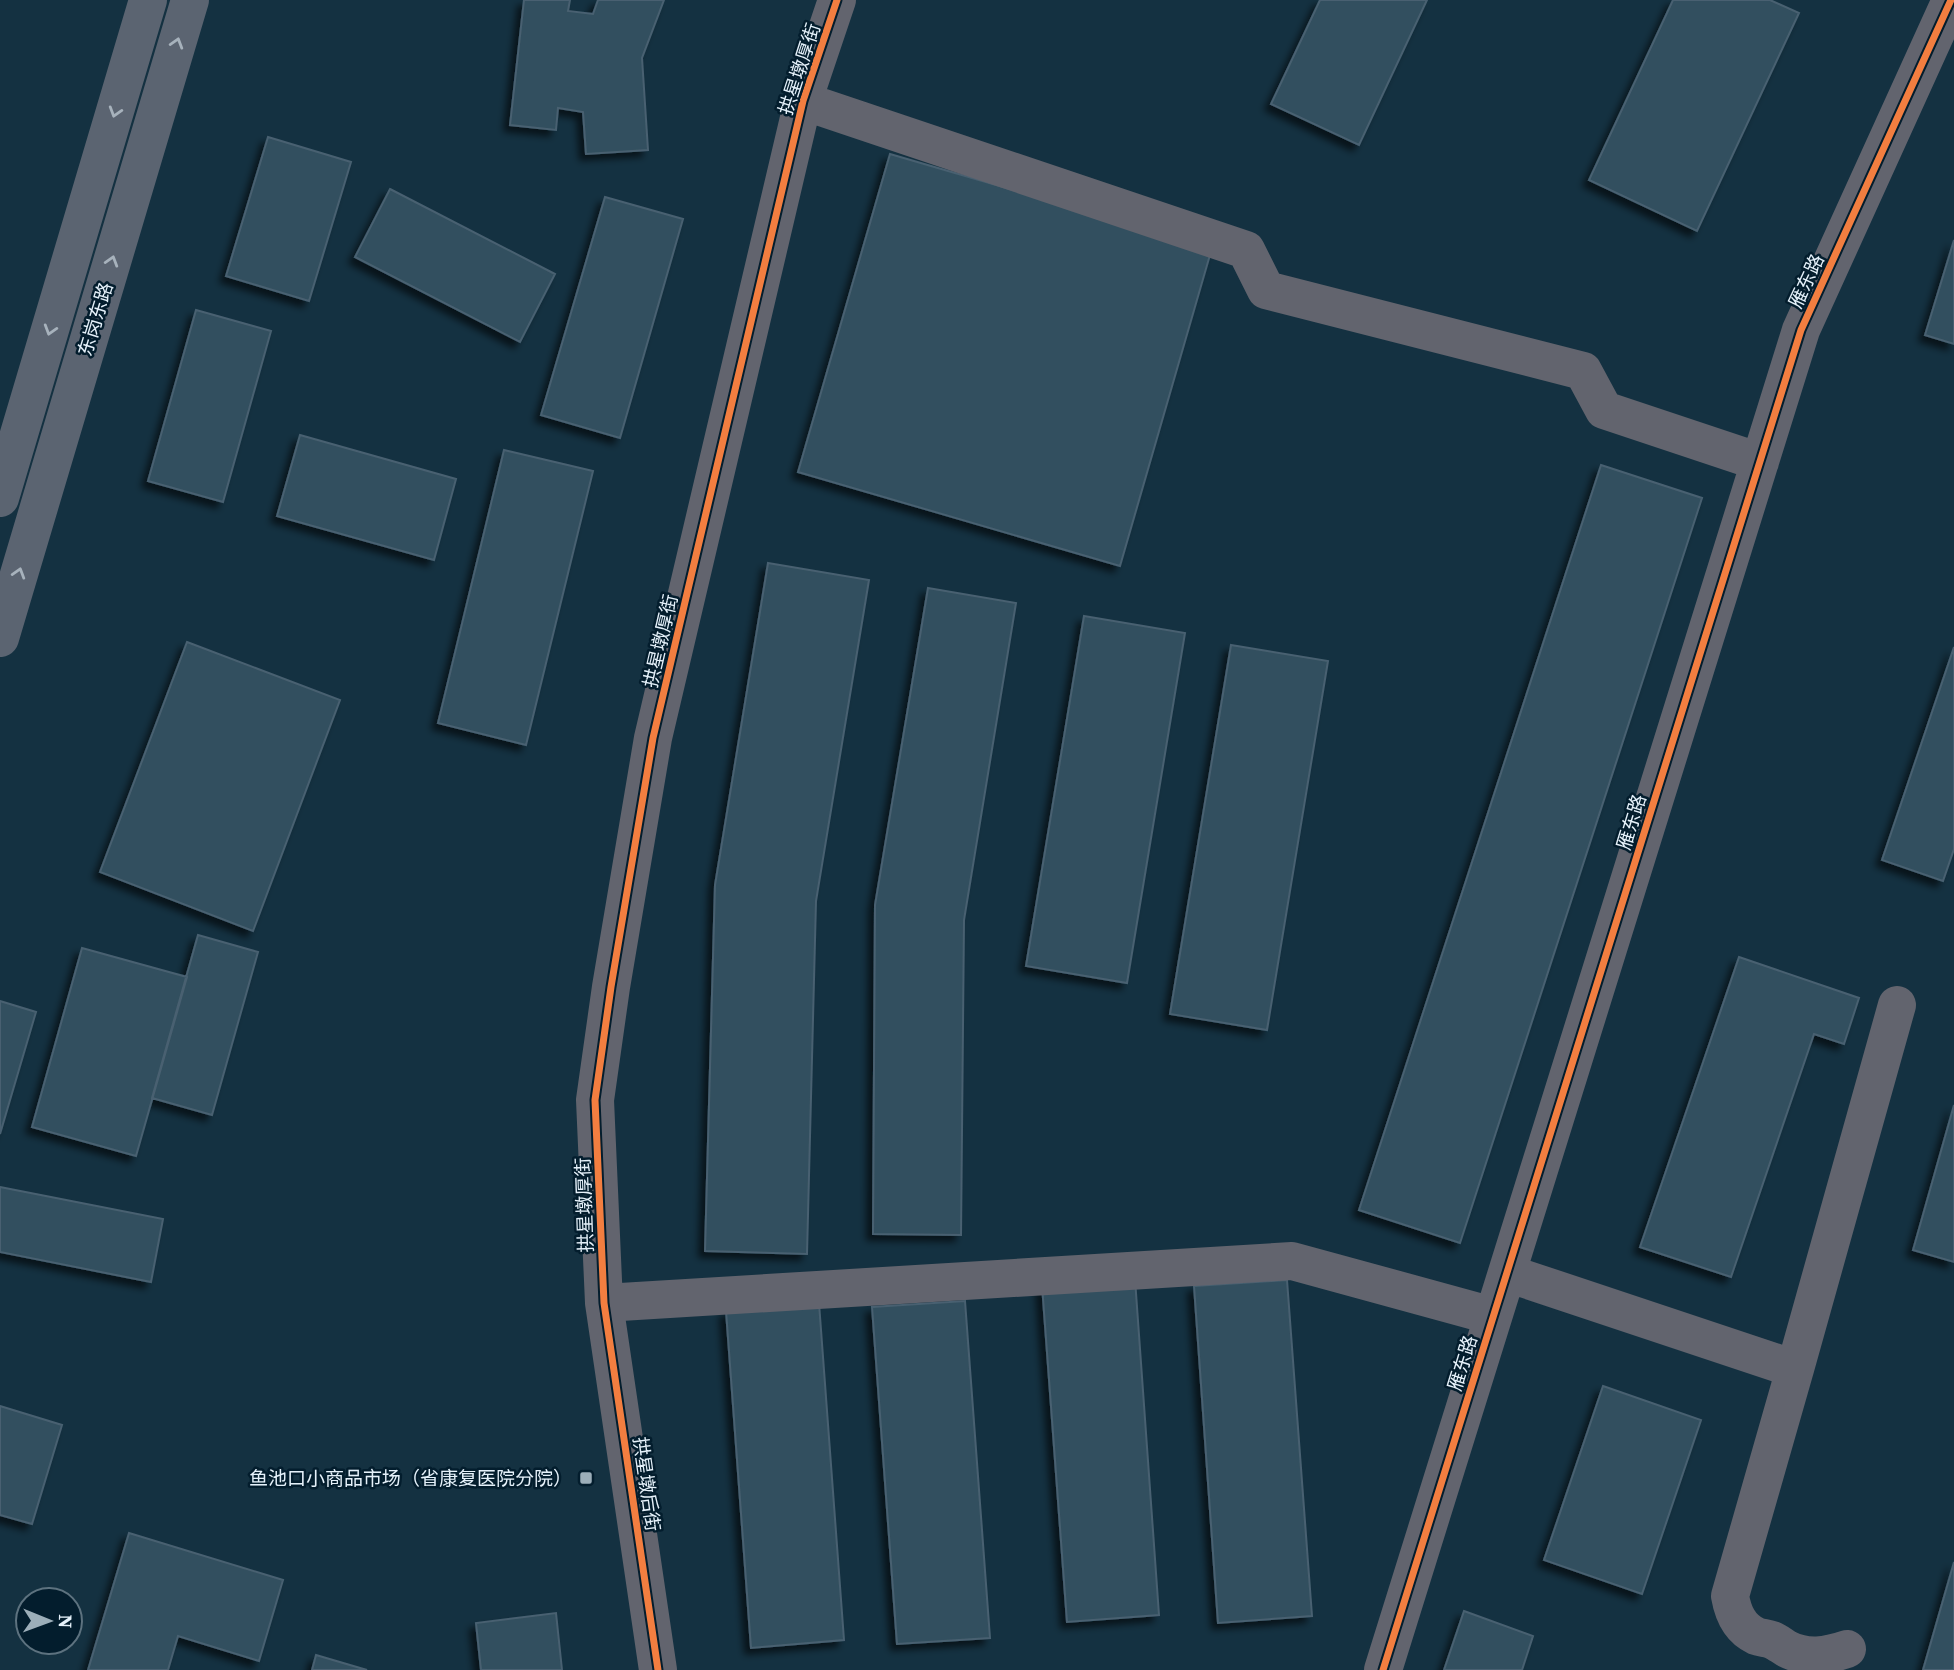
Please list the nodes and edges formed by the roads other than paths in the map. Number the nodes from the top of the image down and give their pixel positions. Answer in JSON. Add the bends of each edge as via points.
{"nodes":[{"id":1,"x":148,"y":0,"type":"edge"},
{"id":2,"x":190,"y":0,"type":"edge"},
{"id":3,"x":838,"y":0,"type":"edge"},
{"id":4,"x":1951,"y":0,"type":"edge"},
{"id":5,"x":803,"y":101,"type":"junction"},
{"id":6,"x":1760,"y":462,"type":"junction"},
{"id":7,"x":0,"y":498,"type":"edge"},
{"id":8,"x":0,"y":638,"type":"edge"},
{"id":9,"x":1897,"y":1006,"type":"dead end"},
{"id":10,"x":1507,"y":1273,"type":"junction"},
{"id":11,"x":604,"y":1303,"type":"junction"},
{"id":12,"x":1493,"y":1316,"type":"junction"},
{"id":13,"x":1796,"y":1370,"type":"junction"},
{"id":14,"x":1847,"y":1649,"type":"dead end"},
{"id":15,"x":659,"y":1670,"type":"edge"},
{"id":16,"x":1383,"y":1670,"type":"edge"}],
"edges":[{"from":1,"to":7,"type":"main road","name":"东岗东路","one_way":true},
{"from":8,"to":2,"type":"main road","name":"东岗东路","one_way":true},
{"from":3,"to":5,"type":"street","name":"拱星墩厚街"},
{"from":4,"to":6,"type":"street","name":"雁东路","via":[[1801,330]]},
{"from":5,"to":6,"type":"street","via":[[1246,250],[1266,290],[1583,371],[1604,410]]},
{"from":5,"to":11,"type":"street","name":"拱星墩厚街","via":[[653,738],[611,987],[595,1100]]},
{"from":6,"to":10,"type":"street","name":"雁东路"},
{"from":9,"to":13,"type":"street"},
{"from":10,"to":12,"type":"street","name":"雁东路"},
{"from":10,"to":13,"type":"street"},
{"from":11,"to":12,"type":"street","via":[[1292,1261]]},
{"from":11,"to":15,"type":"street","name":"拱星墩后街"},
{"from":12,"to":16,"type":"street","name":"雁东路"},
{"from":13,"to":14,"type":"street","via":[[1730,1596],[1732,1609],[1746,1631],[1789,1650],[1818,1656]]}]}
